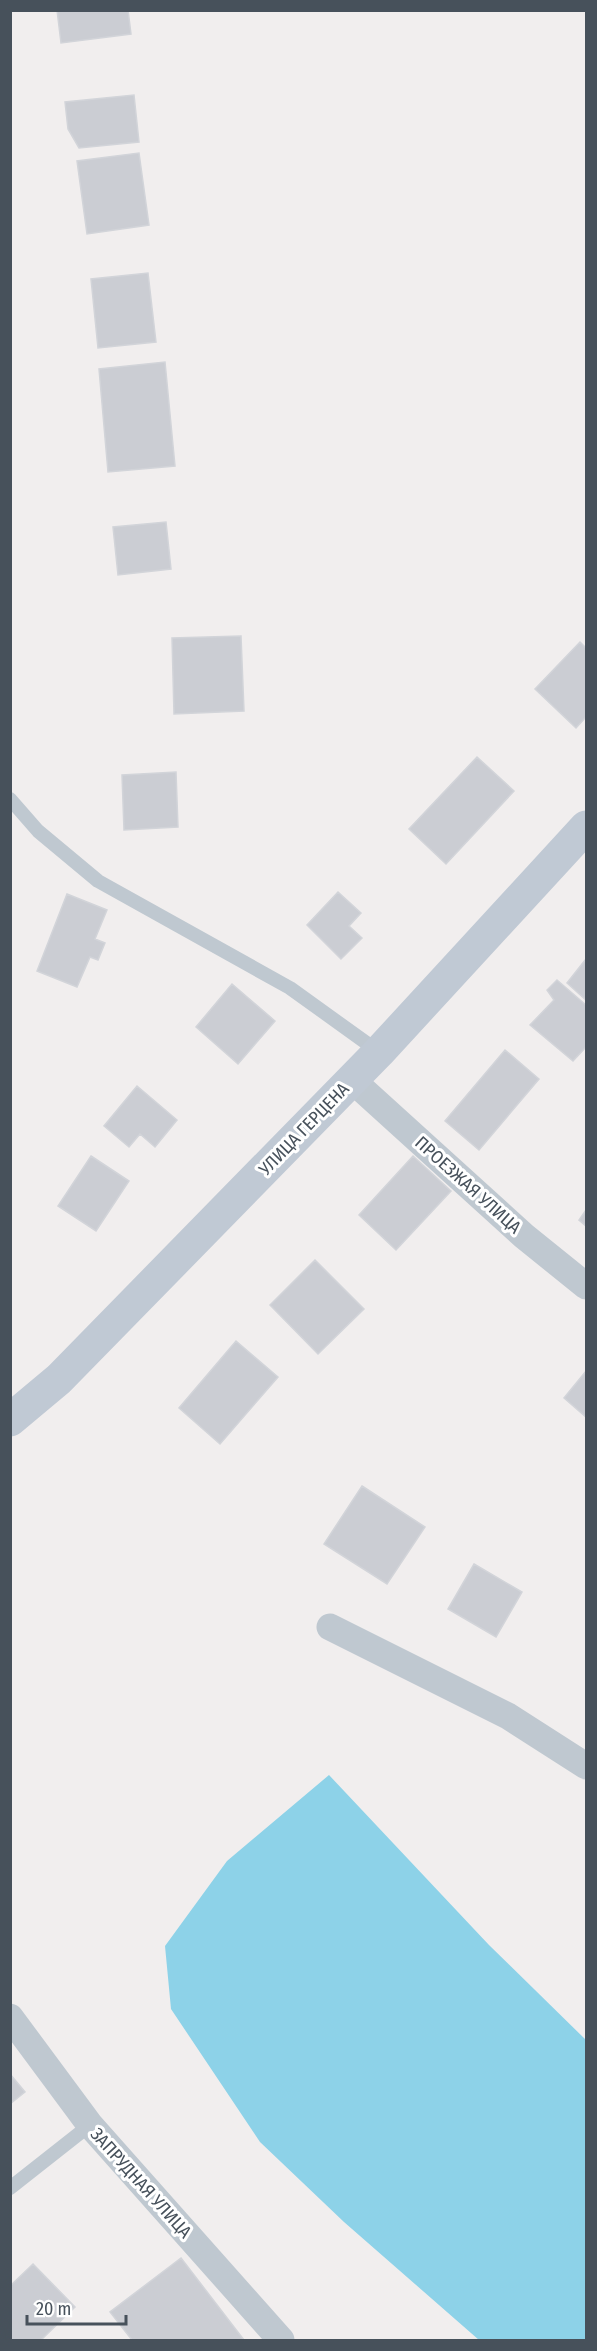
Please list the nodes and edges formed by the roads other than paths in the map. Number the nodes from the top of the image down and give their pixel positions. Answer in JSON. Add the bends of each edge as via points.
{"nodes":[{"id":1,"x":10,"y":799,"type":"edge"},
{"id":2,"x":586,"y":827,"type":"edge"},
{"id":3,"x":379,"y":1052,"type":"junction"},
{"id":4,"x":352,"y":1080,"type":"junction"},
{"id":5,"x":586,"y":1286,"type":"edge"},
{"id":6,"x":10,"y":1420,"type":"edge"},
{"id":7,"x":330,"y":1627,"type":"dead end"},
{"id":8,"x":586,"y":1766,"type":"edge"},
{"id":9,"x":10,"y":2017,"type":"edge"},
{"id":10,"x":90,"y":2125,"type":"junction"},
{"id":11,"x":10,"y":2188,"type":"edge"},
{"id":12,"x":280,"y":2340,"type":"edge"}],
"edges":[{"from":1,"to":3,"type":"lane","via":[[38,831],[98,881],[290,988]]},
{"from":2,"to":3,"type":"street","name":"УЛИЦА ГЕРЦЕНА"},
{"from":3,"to":4,"type":"street","name":"УЛИЦА ГЕРЦЕНА"},
{"from":4,"to":5,"type":"street","name":"ПРОЕЗЖАЯ УЛИЦА","via":[[524,1236]]},
{"from":4,"to":6,"type":"street","name":"УЛИЦА ГЕРЦЕНА","via":[[59,1379]]},
{"from":7,"to":8,"type":"street","via":[[508,1716]]},
{"from":9,"to":10,"type":"street","name":"ЗАПРУДНАЯ УЛИЦА"},
{"from":10,"to":11,"type":"lane"},
{"from":10,"to":12,"type":"street","name":"ЗАПРУДНАЯ УЛИЦА"}]}
